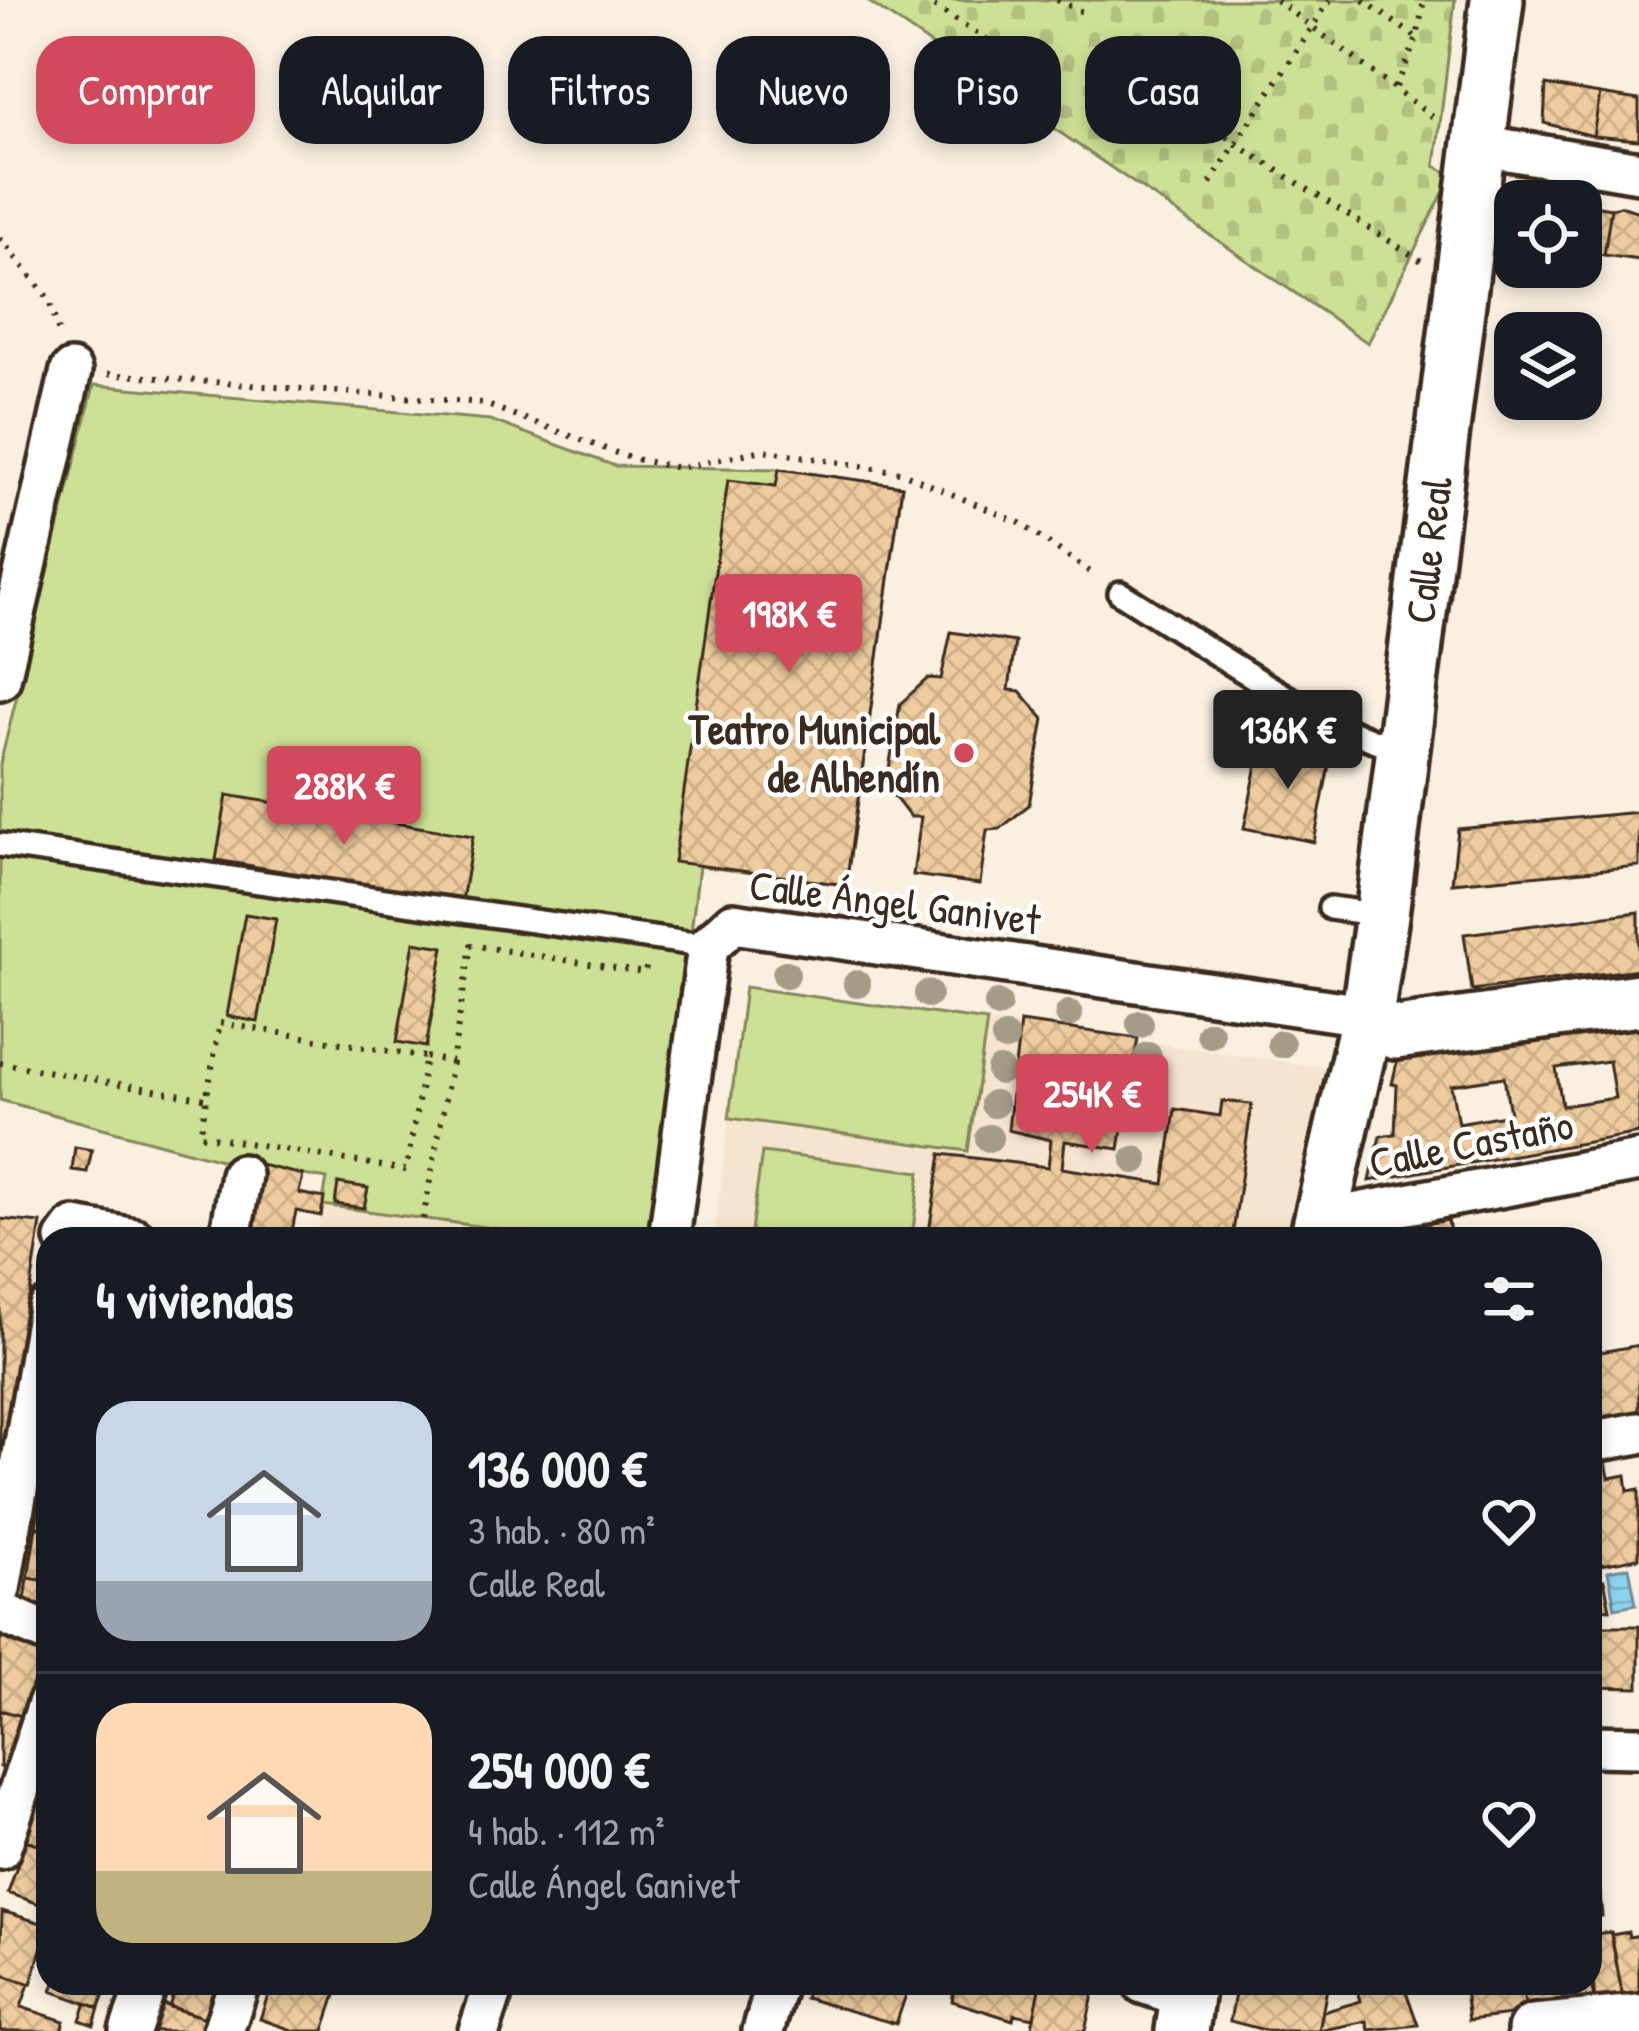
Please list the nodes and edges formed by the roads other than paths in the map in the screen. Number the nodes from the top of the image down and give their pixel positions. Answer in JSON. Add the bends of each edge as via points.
{"nodes":[{"id":1,"x":1497,"y":0,"type":"edge"},
{"id":2,"x":1480,"y":136,"type":"junction"},
{"id":3,"x":1639,"y":172,"type":"edge"},
{"id":4,"x":71,"y":371,"type":"road end"},
{"id":5,"x":1120,"y":592,"type":"road end"},
{"id":6,"x":0,"y":679,"type":"edge"},
{"id":7,"x":1403,"y":748,"type":"junction"},
{"id":8,"x":0,"y":845,"type":"edge"},
{"id":9,"x":1330,"y":908,"type":"dead end"},
{"id":10,"x":1382,"y":915,"type":"junction"},
{"id":11,"x":708,"y":946,"type":"junction"},
{"id":12,"x":1639,"y":1000,"type":"edge"},
{"id":13,"x":1366,"y":1023,"type":"junction"},
{"id":14,"x":1639,"y":1161,"type":"edge"},
{"id":15,"x":242,"y":1175,"type":"dead end"},
{"id":16,"x":232,"y":1227,"type":"edge"},
{"id":17,"x":671,"y":1227,"type":"edge"},
{"id":18,"x":1319,"y":1227,"type":"edge"},
{"id":19,"x":1332,"y":1227,"type":"edge"},
{"id":20,"x":36,"y":1379,"type":"edge"},
{"id":21,"x":1639,"y":1433,"type":"edge"},
{"id":22,"x":1602,"y":1440,"type":"edge"},
{"id":23,"x":0,"y":1589,"type":"edge"},
{"id":24,"x":0,"y":1612,"type":"edge"},
{"id":25,"x":36,"y":1628,"type":"edge"},
{"id":26,"x":36,"y":1740,"type":"edge"},
{"id":27,"x":1602,"y":1746,"type":"edge"},
{"id":28,"x":1639,"y":1747,"type":"edge"},
{"id":29,"x":0,"y":1850,"type":"edge"},
{"id":30,"x":143,"y":1995,"type":"edge"},
{"id":31,"x":235,"y":1995,"type":"edge"},
{"id":32,"x":491,"y":1995,"type":"edge"},
{"id":33,"x":774,"y":1995,"type":"edge"},
{"id":34,"x":1639,"y":2021,"type":"edge"},
{"id":35,"x":1550,"y":2030,"type":"edge"},
{"id":36,"x":130,"y":2031,"type":"edge"},
{"id":37,"x":223,"y":2031,"type":"edge"},
{"id":38,"x":479,"y":2031,"type":"edge"},
{"id":39,"x":763,"y":2031,"type":"edge"}],
"edges":[{"from":1,"to":2,"type":"street","name":"Calle Real"},
{"from":2,"to":3,"type":"street"},
{"from":2,"to":7,"type":"street","name":"Calle Real"},
{"from":4,"to":6,"type":"street"},
{"from":5,"to":7,"type":"lane","via":[[1341,725]]},
{"from":7,"to":10,"type":"street","name":"Calle Real"},
{"from":8,"to":11,"type":"lane"},
{"from":9,"to":10,"type":"lane"},
{"from":10,"to":13,"type":"street","name":"Calle Real"},
{"from":11,"to":13,"type":"street","name":"Calle Ángel Ganivet","via":[[733,923],[1349,1013]]},
{"from":11,"to":17,"type":"street","name":"Calle Ángel Ganivet"},
{"from":12,"to":13,"type":"street","via":[[1396,1033]]},
{"from":13,"to":18,"type":"street","name":"Calle Real"},
{"from":14,"to":19,"type":"street","name":"Calle Castaño"},
{"from":15,"to":16,"type":"street"},
{"from":20,"to":23,"type":"street"},
{"from":21,"to":22,"type":"street"},
{"from":24,"to":25,"type":"street"},
{"from":26,"to":29,"type":"street"},
{"from":27,"to":28,"type":"street"},
{"from":30,"to":36,"type":"street"},
{"from":31,"to":37,"type":"street"},
{"from":32,"to":38,"type":"street"},
{"from":33,"to":39,"type":"street"},
{"from":34,"to":35,"type":"street"}]}
